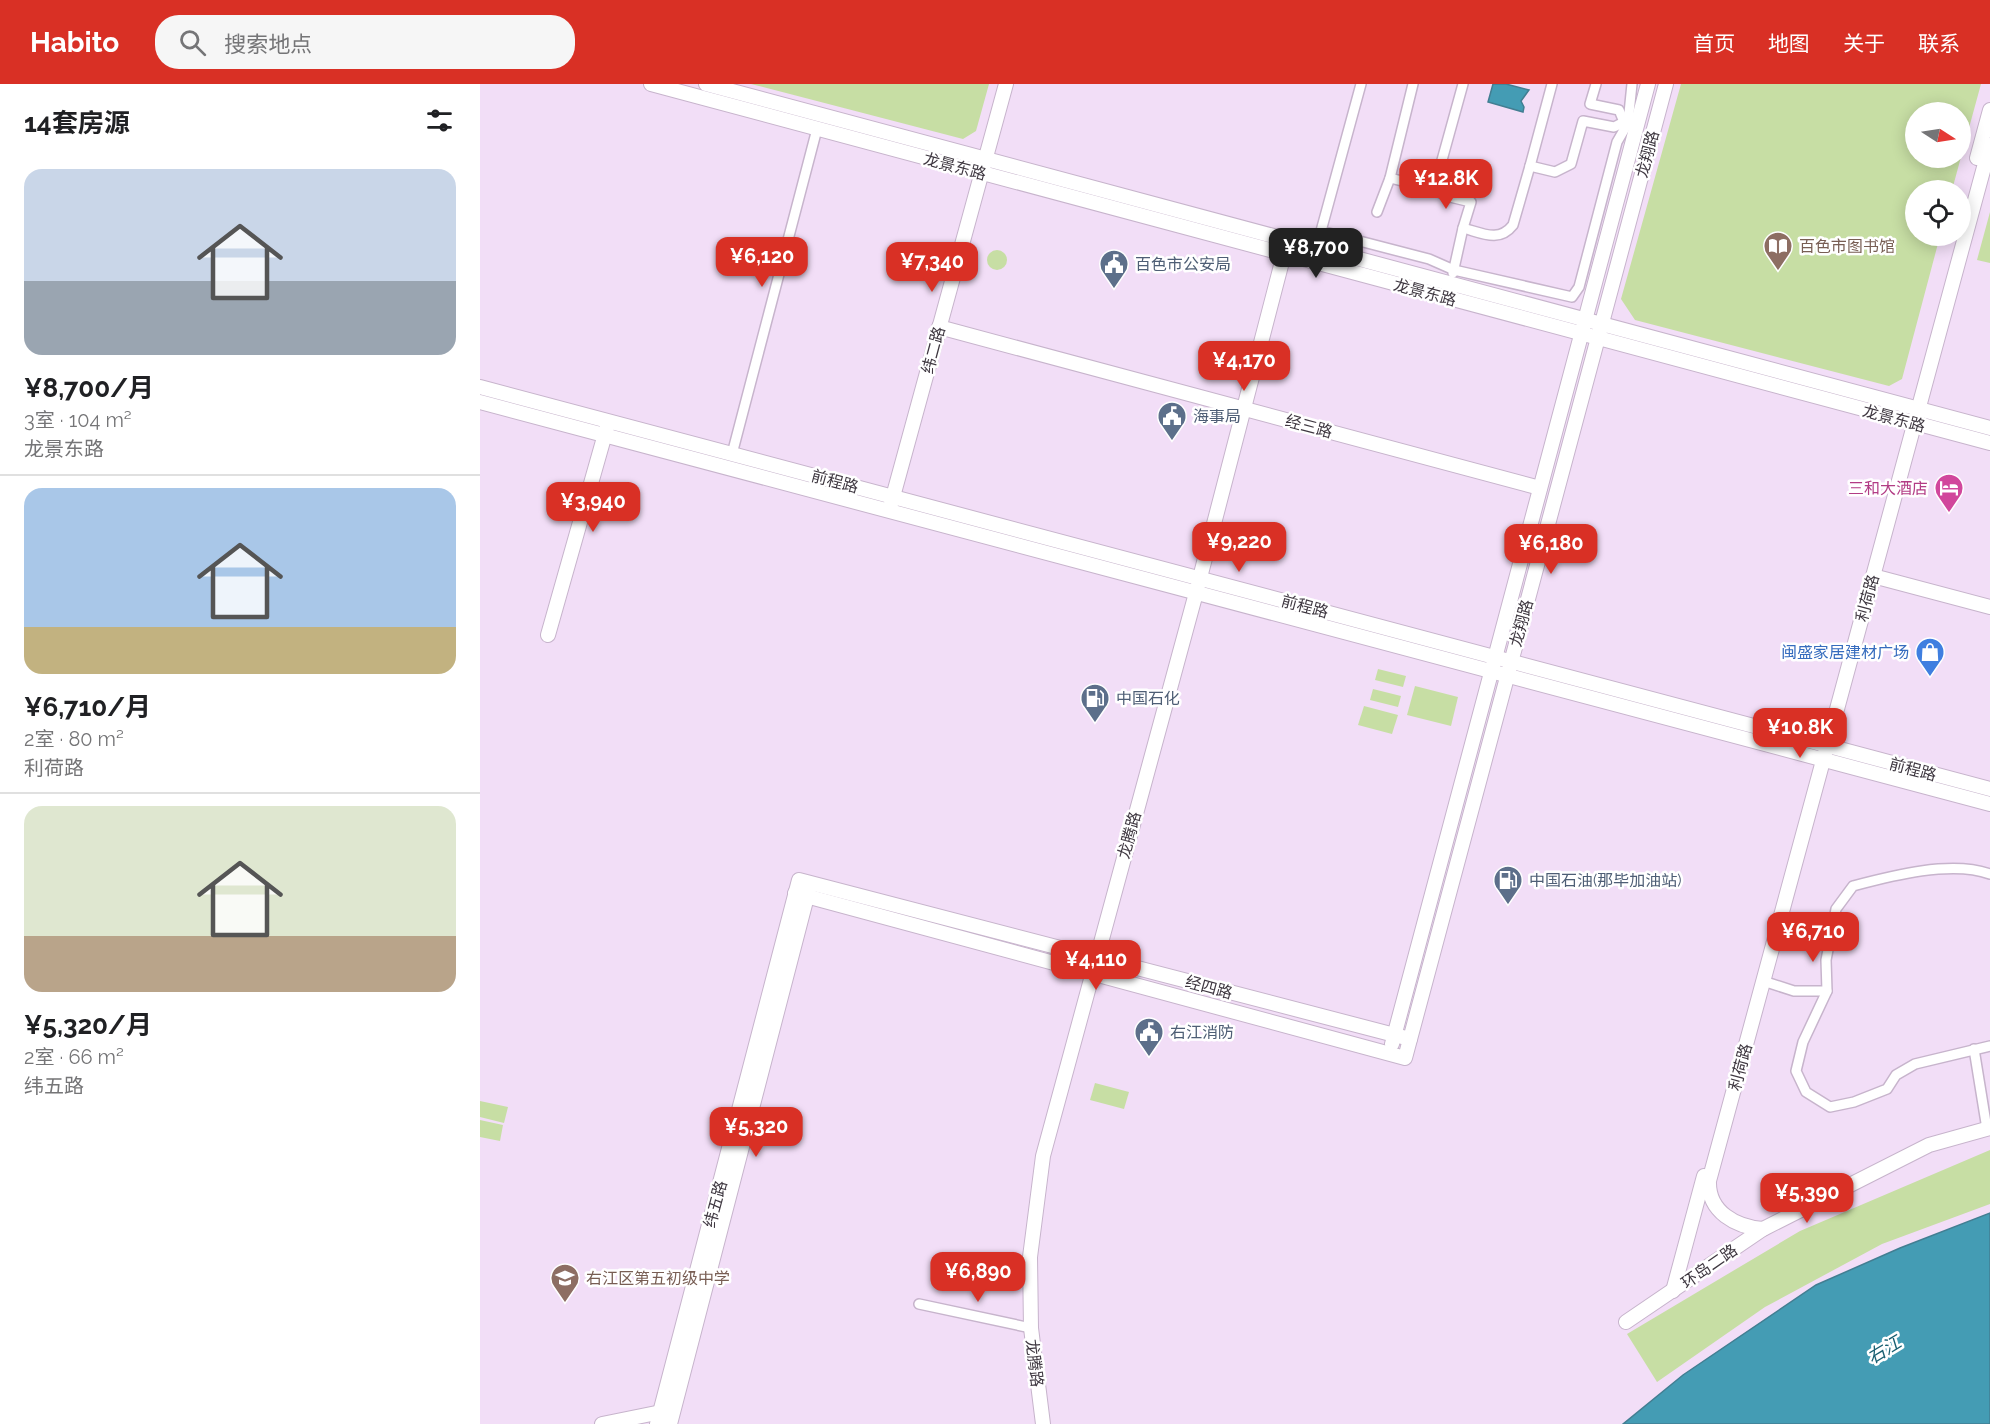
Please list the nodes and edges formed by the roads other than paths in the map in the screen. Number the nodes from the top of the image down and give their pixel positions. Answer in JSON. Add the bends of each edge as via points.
{"nodes":[{"id":1,"x":651,"y":84,"type":"edge"},
{"id":2,"x":706,"y":84,"type":"edge"},
{"id":3,"x":1006,"y":84,"type":"edge"},
{"id":4,"x":1360,"y":84,"type":"edge"},
{"id":5,"x":1413,"y":84,"type":"edge"},
{"id":6,"x":1463,"y":84,"type":"edge"},
{"id":7,"x":1552,"y":84,"type":"edge"},
{"id":8,"x":1596,"y":84,"type":"edge"},
{"id":9,"x":1632,"y":84,"type":"edge"},
{"id":10,"x":1648,"y":84,"type":"edge"},
{"id":11,"x":1666,"y":84,"type":"edge"},
{"id":12,"x":1990,"y":110,"type":"edge"},
{"id":13,"x":1630,"y":123,"type":"junction"},
{"id":14,"x":817,"y":129,"type":"junction"},
{"id":15,"x":1990,"y":145,"type":"edge"},
{"id":16,"x":984,"y":166,"type":"junction"},
{"id":17,"x":1530,"y":166,"type":"junction"},
{"id":18,"x":1390,"y":178,"type":"junction"},
{"id":19,"x":1971,"y":180,"type":"edge"},
{"id":20,"x":1434,"y":189,"type":"junction"},
{"id":21,"x":1377,"y":212,"type":"dead end"},
{"id":22,"x":1463,"y":228,"type":"junction"},
{"id":23,"x":1954,"y":246,"type":"edge"},
{"id":24,"x":1284,"y":254,"type":"junction"},
{"id":25,"x":1452,"y":277,"type":"junction"},
{"id":26,"x":1586,"y":320,"type":"junction"},
{"id":27,"x":1601,"y":324,"type":"junction"},
{"id":28,"x":939,"y":327,"type":"junction"},
{"id":29,"x":1582,"y":334,"type":"junction"},
{"id":30,"x":1598,"y":338,"type":"junction"},
{"id":31,"x":480,"y":387,"type":"edge"},
{"id":32,"x":480,"y":402,"type":"edge"},
{"id":33,"x":1243,"y":408,"type":"junction"},
{"id":34,"x":1914,"y":408,"type":"junction"},
{"id":35,"x":609,"y":421,"type":"junction"},
{"id":36,"x":1911,"y":422,"type":"junction"},
{"id":37,"x":1990,"y":428,"type":"edge"},
{"id":38,"x":604,"y":435,"type":"junction"},
{"id":39,"x":1990,"y":444,"type":"edge"},
{"id":40,"x":732,"y":454,"type":"junction"},
{"id":41,"x":1540,"y":488,"type":"junction"},
{"id":42,"x":893,"y":497,"type":"junction"},
{"id":43,"x":889,"y":511,"type":"junction"},
{"id":44,"x":1873,"y":576,"type":"junction"},
{"id":45,"x":1199,"y":579,"type":"junction"},
{"id":46,"x":1196,"y":593,"type":"junction"},
{"id":47,"x":1990,"y":607,"type":"edge"},
{"id":48,"x":548,"y":635,"type":"dead end"},
{"id":49,"x":1495,"y":657,"type":"junction"},
{"id":50,"x":1511,"y":662,"type":"junction"},
{"id":51,"x":1492,"y":671,"type":"junction"},
{"id":52,"x":1507,"y":676,"type":"junction"},
{"id":53,"x":1824,"y":745,"type":"junction"},
{"id":54,"x":1820,"y":759,"type":"junction"},
{"id":55,"x":1990,"y":789,"type":"edge"},
{"id":56,"x":1990,"y":804,"type":"edge"},
{"id":57,"x":1990,"y":872,"type":"edge"},
{"id":58,"x":803,"y":888,"type":"junction"},
{"id":59,"x":1095,"y":958,"type":"junction"},
{"id":60,"x":1091,"y":973,"type":"junction"},
{"id":61,"x":1763,"y":981,"type":"junction"},
{"id":62,"x":1827,"y":991,"type":"junction"},
{"id":63,"x":1394,"y":1035,"type":"junction"},
{"id":64,"x":1410,"y":1039,"type":"junction"},
{"id":65,"x":1990,"y":1046,"type":"edge"},
{"id":66,"x":1974,"y":1049,"type":"junction"},
{"id":67,"x":1390,"y":1054,"type":"junction"},
{"id":68,"x":1405,"y":1058,"type":"joint"},
{"id":69,"x":1988,"y":1128,"type":"edge"},
{"id":70,"x":1763,"y":1229,"type":"junction"},
{"id":71,"x":1673,"y":1291,"type":"junction"},
{"id":72,"x":919,"y":1304,"type":"dead end"},
{"id":73,"x":1626,"y":1322,"type":"dead end"},
{"id":74,"x":1031,"y":1328,"type":"junction"},
{"id":75,"x":665,"y":1419,"type":"edge"},
{"id":76,"x":602,"y":1424,"type":"edge"},
{"id":77,"x":1043,"y":1424,"type":"edge"}],
"edges":[{"from":1,"to":14,"type":"main road","name":"龙景东路"},
{"from":2,"to":16,"type":"main road","name":"龙景东路"},
{"from":3,"to":16,"type":"main road","name":"纬二路"},
{"from":4,"to":25,"type":"street","via":[[1321,231],[1429,259]]},
{"from":5,"to":18,"type":"street"},
{"from":6,"to":20,"type":"street"},
{"from":7,"to":17,"type":"street"},
{"from":8,"to":13,"type":"street","via":[[1590,104],[1619,110]]},
{"from":9,"to":13,"type":"street"},
{"from":10,"to":13,"type":"main road","name":"龙翔路"},
{"from":11,"to":27,"type":"main road","name":"龙翔路"},
{"from":12,"to":19,"type":"main road"},
{"from":13,"to":17,"type":"street","via":[[1614,127],[1583,121],[1570,164],[1555,172]]},
{"from":13,"to":25,"type":"street","via":[[1617,142],[1579,287],[1572,297]]},
{"from":13,"to":26,"type":"main road","name":"龙翔路"},
{"from":14,"to":16,"type":"main road","name":"龙景东路"},
{"from":14,"to":40,"type":"street"},
{"from":15,"to":34,"type":"main road","name":"利荷路"},
{"from":16,"to":24,"type":"main road","name":"龙景东路"},
{"from":16,"to":25,"type":"main road","name":"龙景东路"},
{"from":16,"to":28,"type":"main road","name":"纬二路"},
{"from":17,"to":22,"type":"street","via":[[1508,232],[1495,236]]},
{"from":18,"to":20,"type":"street"},
{"from":18,"to":21,"type":"street"},
{"from":20,"to":22,"type":"street","via":[[1471,202]]},
{"from":22,"to":25,"type":"street"},
{"from":23,"to":34,"type":"main road","name":"利荷路"},
{"from":24,"to":29,"type":"main road","name":"龙景东路"},
{"from":24,"to":33,"type":"main road","name":"龙腾路"},
{"from":25,"to":26,"type":"main road","name":"龙景东路"},
{"from":26,"to":27,"type":"main road","name":"龙景东路"},
{"from":26,"to":29,"type":"main road","name":"龙翔路"},
{"from":27,"to":30,"type":"main road","name":"龙翔路"},
{"from":27,"to":34,"type":"main road","name":"龙景东路"},
{"from":28,"to":33,"type":"main road","name":"经三路"},
{"from":28,"to":42,"type":"main road","name":"纬二路"},
{"from":29,"to":30,"type":"main road","name":"龙景东路"},
{"from":29,"to":41,"type":"main road","name":"龙翔路"},
{"from":30,"to":36,"type":"main road","name":"龙景东路"},
{"from":30,"to":50,"type":"main road","name":"龙翔路"},
{"from":31,"to":35,"type":"main road","name":"前程路"},
{"from":32,"to":38,"type":"main road","name":"前程路"},
{"from":33,"to":41,"type":"main road","name":"经三路"},
{"from":33,"to":45,"type":"main road","name":"龙腾路"},
{"from":34,"to":36,"type":"main road","name":"利荷路"},
{"from":34,"to":37,"type":"main road","name":"龙景东路"},
{"from":35,"to":38,"type":"main road"},
{"from":35,"to":40,"type":"main road","name":"前程路"},
{"from":36,"to":39,"type":"main road","name":"龙景东路"},
{"from":36,"to":44,"type":"main road","name":"利荷路"},
{"from":36,"to":53,"type":"main road","name":"利荷路"},
{"from":38,"to":43,"type":"main road","name":"前程路"},
{"from":38,"to":48,"type":"main road"},
{"from":40,"to":42,"type":"main road","name":"前程路"},
{"from":41,"to":49,"type":"main road","name":"龙翔路"},
{"from":42,"to":43,"type":"main road","name":"纬二路"},
{"from":42,"to":45,"type":"main road","name":"前程路"},
{"from":43,"to":46,"type":"main road","name":"前程路"},
{"from":44,"to":47,"type":"main road"},
{"from":44,"to":53,"type":"main road","name":"利荷路"},
{"from":45,"to":46,"type":"main road","name":"龙腾路"},
{"from":45,"to":49,"type":"main road","name":"前程路"},
{"from":46,"to":51,"type":"main road","name":"前程路"},
{"from":46,"to":59,"type":"main road","name":"龙腾路"},
{"from":49,"to":50,"type":"main road","name":"前程路"},
{"from":49,"to":51,"type":"main road","name":"龙翔路"},
{"from":50,"to":52,"type":"main road","name":"龙翔路"},
{"from":50,"to":53,"type":"main road","name":"前程路"},
{"from":51,"to":52,"type":"main road","name":"前程路"},
{"from":51,"to":63,"type":"main road","name":"龙翔路"},
{"from":52,"to":54,"type":"main road","name":"前程路"},
{"from":52,"to":64,"type":"main road","name":"龙翔路"},
{"from":53,"to":54,"type":"main road","name":"利荷路"},
{"from":53,"to":55,"type":"main road","name":"前程路"},
{"from":54,"to":56,"type":"main road","name":"前程路"},
{"from":54,"to":61,"type":"main road","name":"利荷路"},
{"from":54,"to":71,"type":"main road","name":"利荷路"},
{"from":57,"to":62,"type":"street","via":[[1930,869],[1853,886],[1836,909],[1826,960]]},
{"from":58,"to":59,"type":"main road","name":"经四路"},
{"from":58,"to":60,"type":"main road","name":"经四路"},
{"from":58,"to":75,"type":"main road","name":"纬五路"},
{"from":59,"to":60,"type":"main road","name":"龙腾路"},
{"from":59,"to":63,"type":"main road","name":"经四路"},
{"from":60,"to":67,"type":"main road","name":"经四路"},
{"from":60,"to":74,"type":"main road","name":"龙腾路","via":[[1043,1156],[1030,1257]]},
{"from":61,"to":62,"type":"street","via":[[1794,992]]},
{"from":61,"to":70,"type":"main road","name":"利荷路","via":[[1709,1181],[1709,1194],[1731,1221]]},
{"from":62,"to":66,"type":"street","via":[[1803,1042],[1796,1071],[1806,1092],[1830,1107],[1887,1089],[1896,1075],[1915,1064]]},
{"from":63,"to":64,"type":"main road","name":"经四路"},
{"from":63,"to":67,"type":"main road","name":"龙翔路"},
{"from":64,"to":68,"type":"main road","name":"龙翔路"},
{"from":65,"to":66,"type":"street"},
{"from":66,"to":69,"type":"street"},
{"from":67,"to":68,"type":"main road","name":"经四路"},
{"from":69,"to":70,"type":"main road","name":"环岛二路","via":[[1929,1145]]},
{"from":70,"to":71,"type":"main road","name":"环岛二路"},
{"from":71,"to":73,"type":"main road","name":"环岛二路"},
{"from":72,"to":74,"type":"street"},
{"from":74,"to":77,"type":"main road","name":"龙腾路"},
{"from":75,"to":76,"type":"main road"}]}
